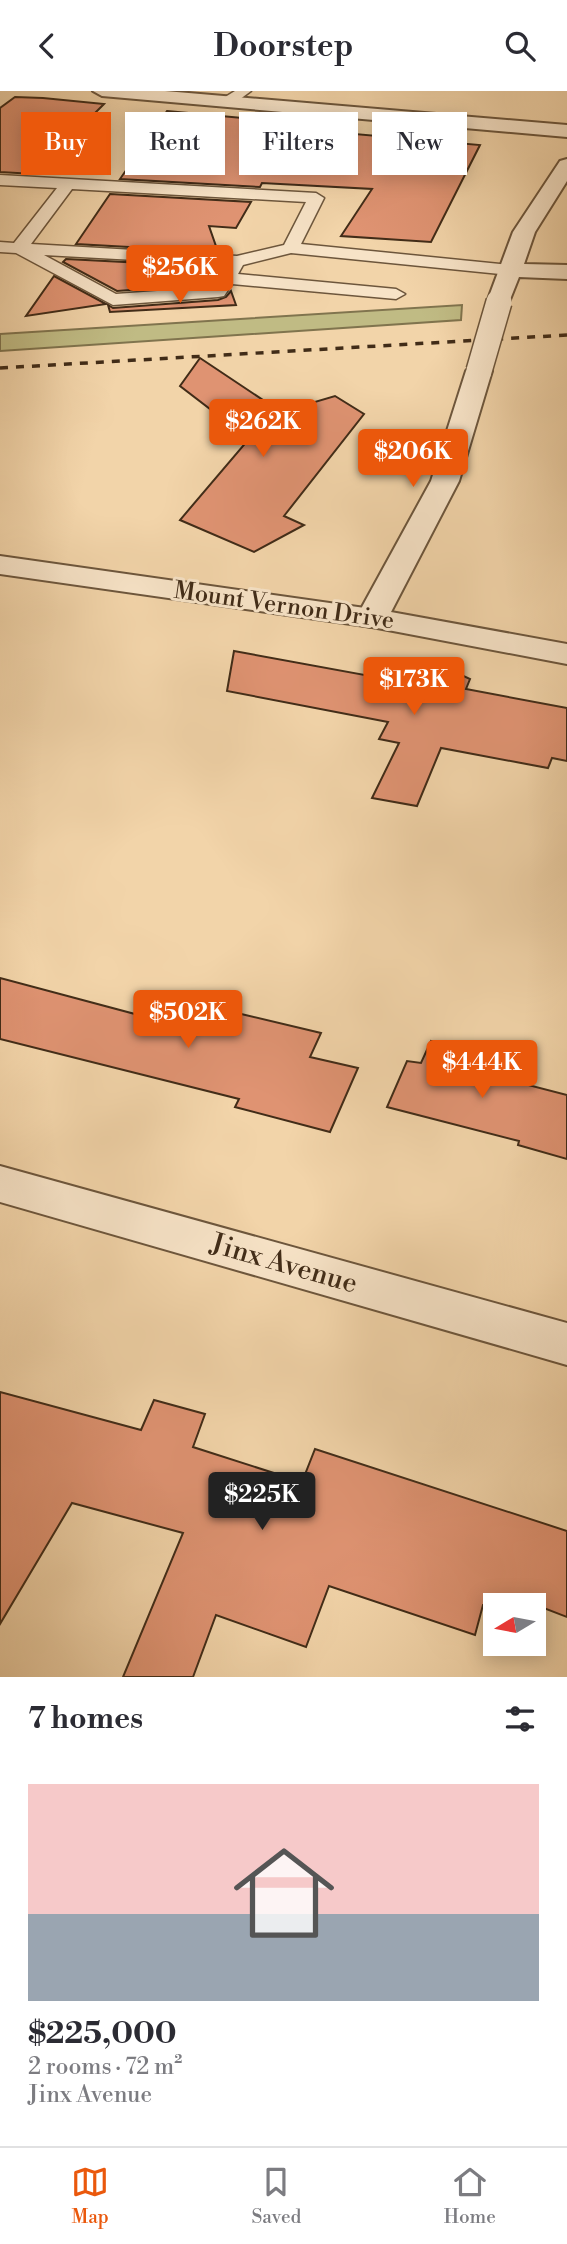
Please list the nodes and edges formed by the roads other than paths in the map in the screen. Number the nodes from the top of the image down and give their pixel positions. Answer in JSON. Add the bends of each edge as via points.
{"nodes":[{"id":1,"x":102,"y":91,"type":"edge"},
{"id":2,"x":244,"y":91,"type":"edge"},
{"id":3,"x":129,"y":92,"type":"edge"},
{"id":4,"x":227,"y":102,"type":"junction"},
{"id":5,"x":567,"y":131,"type":"edge"},
{"id":6,"x":567,"y":165,"type":"edge"},
{"id":7,"x":0,"y":180,"type":"edge"},
{"id":8,"x":68,"y":184,"type":"junction"},
{"id":9,"x":0,"y":247,"type":"edge"},
{"id":10,"x":19,"y":248,"type":"junction"},
{"id":11,"x":291,"y":248,"type":"junction"},
{"id":12,"x":237,"y":261,"type":"junction"},
{"id":13,"x":510,"y":270,"type":"junction"},
{"id":14,"x":567,"y":272,"type":"edge"},
{"id":15,"x":227,"y":278,"type":"junction"},
{"id":16,"x":396,"y":294,"type":"dead end"},
{"id":17,"x":0,"y":565,"type":"edge"},
{"id":18,"x":372,"y":618,"type":"junction"},
{"id":19,"x":567,"y":654,"type":"edge"},
{"id":20,"x":0,"y":1184,"type":"edge"},
{"id":21,"x":567,"y":1344,"type":"edge"}],
"edges":[{"from":1,"to":3,"type":"street"},
{"from":2,"to":4,"type":"lane"},
{"from":3,"to":4,"type":"street"},
{"from":4,"to":5,"type":"street"},
{"from":6,"to":13,"type":"street","via":[[524,232]]},
{"from":7,"to":8,"type":"lane"},
{"from":8,"to":10,"type":"lane"},
{"from":8,"to":11,"type":"lane","via":[[316,198]]},
{"from":9,"to":10,"type":"lane"},
{"from":10,"to":12,"type":"lane"},
{"from":10,"to":15,"type":"lane","via":[[113,300],[218,292]]},
{"from":11,"to":12,"type":"lane"},
{"from":11,"to":13,"type":"lane"},
{"from":12,"to":15,"type":"lane"},
{"from":13,"to":14,"type":"street"},
{"from":13,"to":18,"type":"street","bridge":true,"via":[[445,481]]},
{"from":15,"to":16,"type":"lane"},
{"from":17,"to":18,"type":"street","name":"Mount Vernon Drive"},
{"from":18,"to":19,"type":"street","name":"Mount Vernon Drive"},
{"from":20,"to":21,"type":"street","name":"Jinx Avenue"}]}
